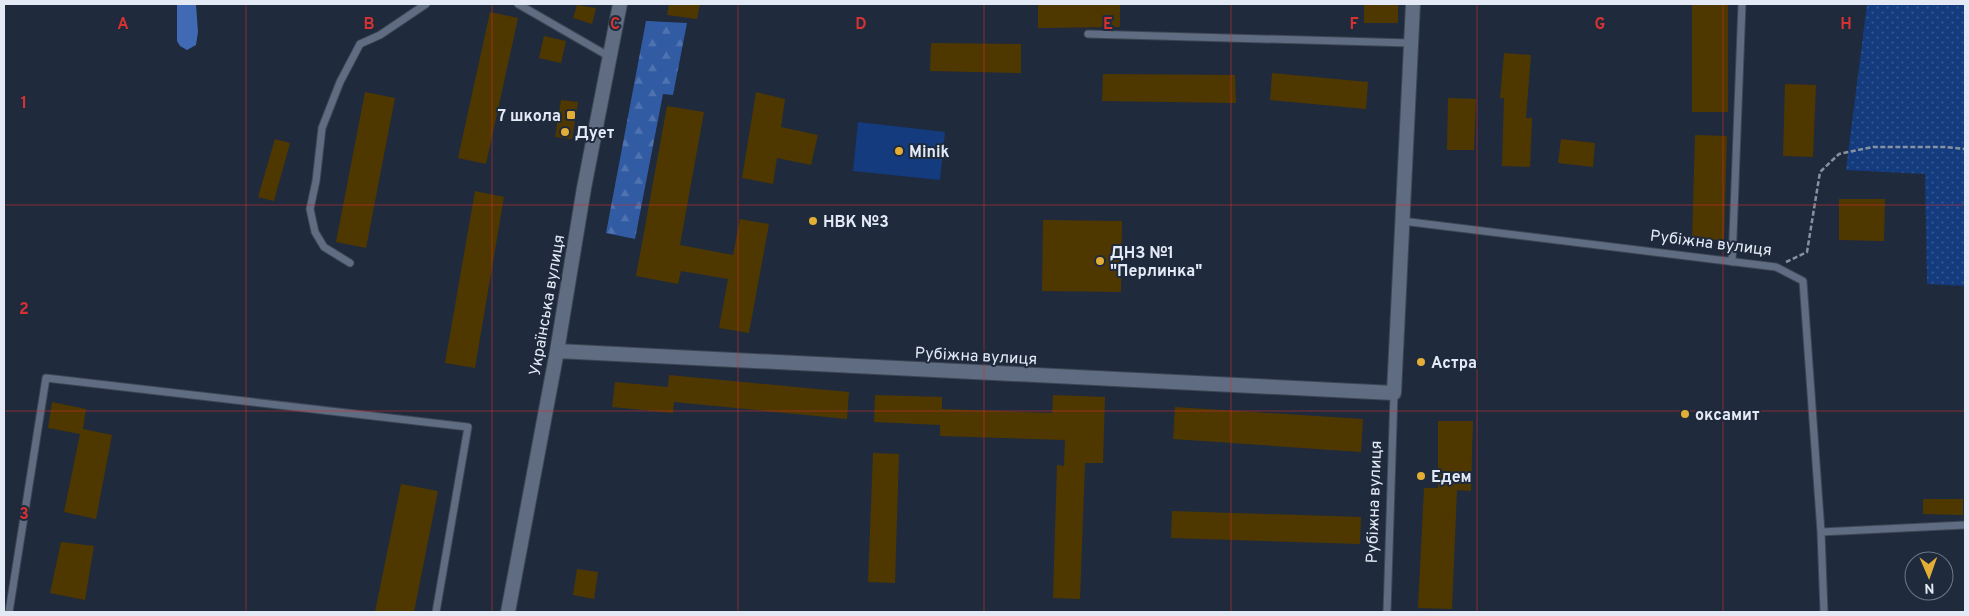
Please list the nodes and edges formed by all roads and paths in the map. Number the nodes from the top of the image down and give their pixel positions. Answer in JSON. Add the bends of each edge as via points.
{"nodes":[{"id":1,"x":426,"y":4,"type":"edge"},
{"id":2,"x":518,"y":4,"type":"edge"},
{"id":3,"x":620,"y":4,"type":"edge"},
{"id":4,"x":1413,"y":4,"type":"edge"},
{"id":5,"x":1742,"y":4,"type":"edge"},
{"id":6,"x":1088,"y":34,"type":"dead end"},
{"id":7,"x":1411,"y":43,"type":"junction"},
{"id":8,"x":610,"y":57,"type":"junction"},
{"id":9,"x":1965,"y":149,"type":"edge"},
{"id":10,"x":1402,"y":221,"type":"junction"},
{"id":11,"x":1732,"y":262,"type":"junction"},
{"id":12,"x":350,"y":263,"type":"dead end"},
{"id":13,"x":1776,"y":267,"type":"junction"},
{"id":14,"x":556,"y":351,"type":"junction"},
{"id":15,"x":1394,"y":393,"type":"junction"},
{"id":16,"x":1965,"y":525,"type":"edge"},
{"id":17,"x":1820,"y":532,"type":"junction"},
{"id":18,"x":9,"y":612,"type":"edge"},
{"id":19,"x":436,"y":612,"type":"edge"},
{"id":20,"x":508,"y":612,"type":"edge"},
{"id":21,"x":1387,"y":612,"type":"edge"},
{"id":22,"x":1824,"y":612,"type":"edge"}],
"edges":[{"from":1,"to":12,"type":"lane","via":[[380,35],[360,44],[340,82],[322,128],[310,209],[314,232],[324,247]]},
{"from":2,"to":8,"type":"lane"},
{"from":3,"to":8,"type":"street","name":"Українська вулиця"},
{"from":4,"to":7,"type":"street","name":"Рубіжна вулиця"},
{"from":5,"to":11,"type":"lane"},
{"from":6,"to":7,"type":"lane"},
{"from":7,"to":10,"type":"street","name":"Рубіжна вулиця"},
{"from":8,"to":14,"type":"street","name":"Українська вулиця"},
{"from":9,"to":13,"type":"path","via":[[1873,147],[1839,154],[1820,172],[1807,252]]},
{"from":10,"to":11,"type":"lane","name":"Рубіжна вулиця"},
{"from":10,"to":15,"type":"street","name":"Рубіжна вулиця"},
{"from":11,"to":13,"type":"lane","name":"Рубіжна вулиця"},
{"from":13,"to":17,"type":"lane","name":"Рубіжна вулиця","via":[[1804,281]]},
{"from":14,"to":15,"type":"street","name":"Рубіжна вулиця"},
{"from":14,"to":20,"type":"street","name":"Українська вулиця"},
{"from":15,"to":21,"type":"lane","name":"Рубіжна вулиця"},
{"from":16,"to":17,"type":"lane"},
{"from":17,"to":22,"type":"lane","name":"Рубіжна вулиця"},
{"from":18,"to":19,"type":"lane","via":[[46,378],[468,427]]}]}
